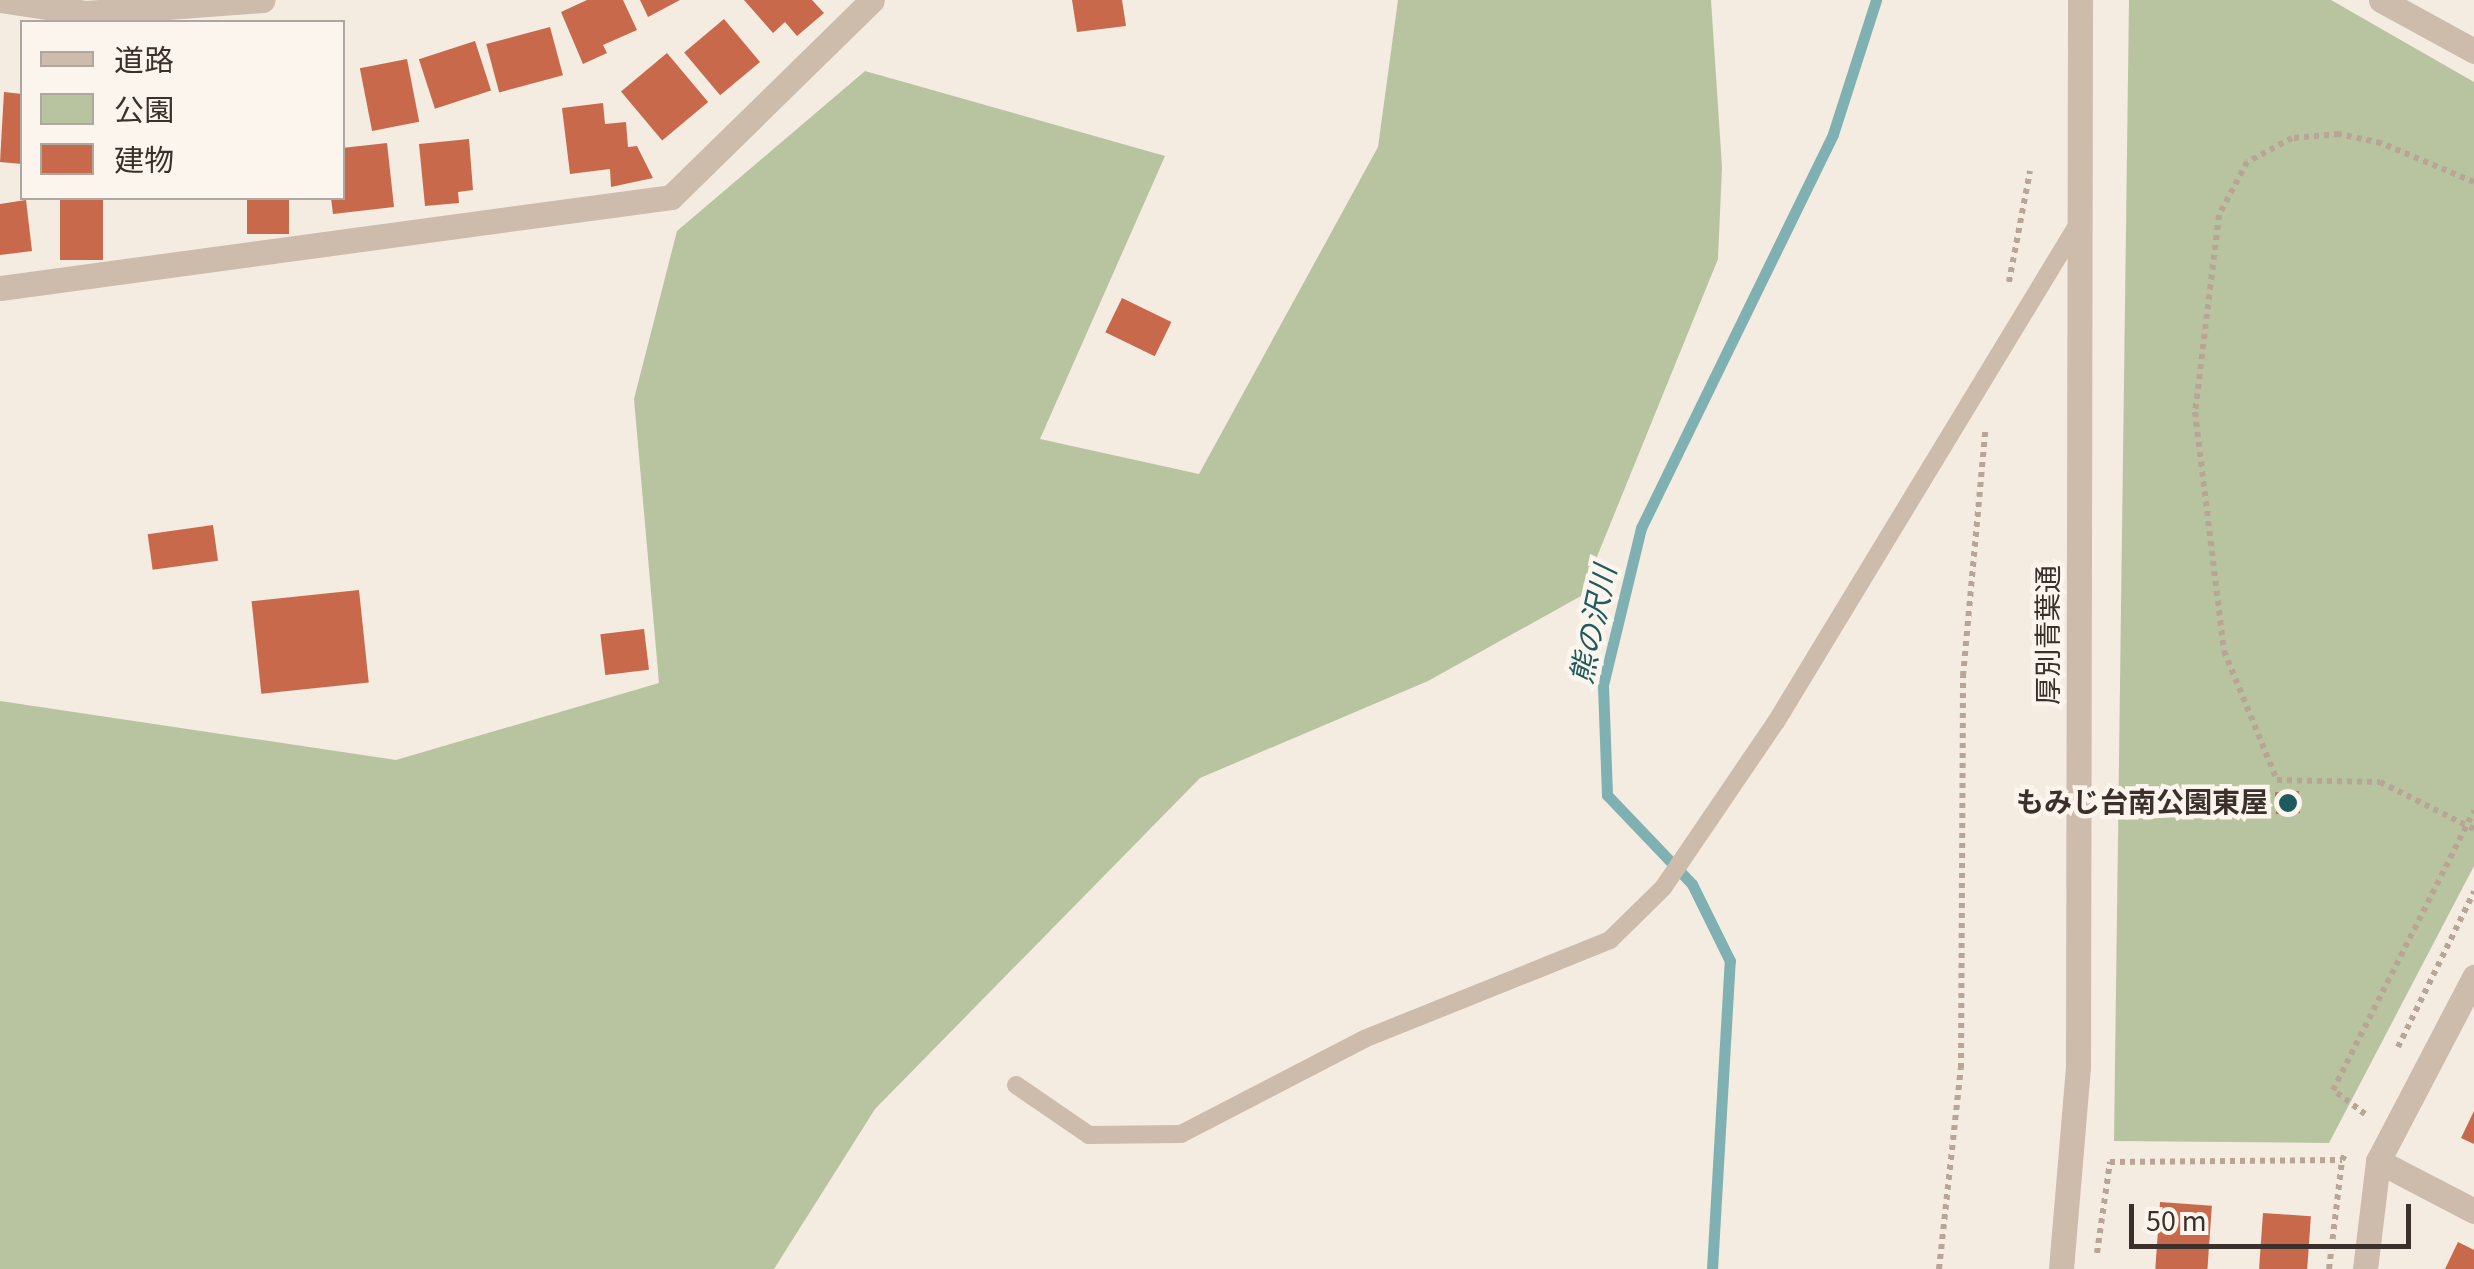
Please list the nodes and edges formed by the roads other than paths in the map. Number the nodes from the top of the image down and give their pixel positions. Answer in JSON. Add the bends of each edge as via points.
{"nodes":[{"id":1,"x":0,"y":0,"type":"edge"},
{"id":2,"x":263,"y":0,"type":"edge"},
{"id":3,"x":872,"y":0,"type":"edge"},
{"id":4,"x":2080,"y":0,"type":"edge"},
{"id":5,"x":2381,"y":0,"type":"edge"},
{"id":6,"x":2474,"y":50,"type":"edge"},
{"id":7,"x":2079,"y":224,"type":"junction"},
{"id":8,"x":0,"y":288,"type":"edge"},
{"id":9,"x":2474,"y":978,"type":"edge"},
{"id":10,"x":1016,"y":1085,"type":"dead end"},
{"id":11,"x":2378,"y":1161,"type":"junction"},
{"id":12,"x":2474,"y":1211,"type":"edge"},
{"id":13,"x":2061,"y":1269,"type":"edge"},
{"id":14,"x":2364,"y":1269,"type":"edge"}],
"edges":[{"from":1,"to":2,"type":"street","via":[[86,12]]},
{"from":3,"to":8,"type":"street","via":[[671,197]]},
{"from":4,"to":7,"type":"street","name":"厚別青葉通"},
{"from":5,"to":6,"type":"street"},
{"from":7,"to":10,"type":"lane","via":[[1776,722],[1664,888],[1610,940],[1364,1039],[1181,1134],[1089,1134]]},
{"from":7,"to":13,"type":"street","name":"厚別青葉通","via":[[2078,1067]]},
{"from":9,"to":11,"type":"street"},
{"from":11,"to":12,"type":"street"},
{"from":11,"to":14,"type":"street"}]}
